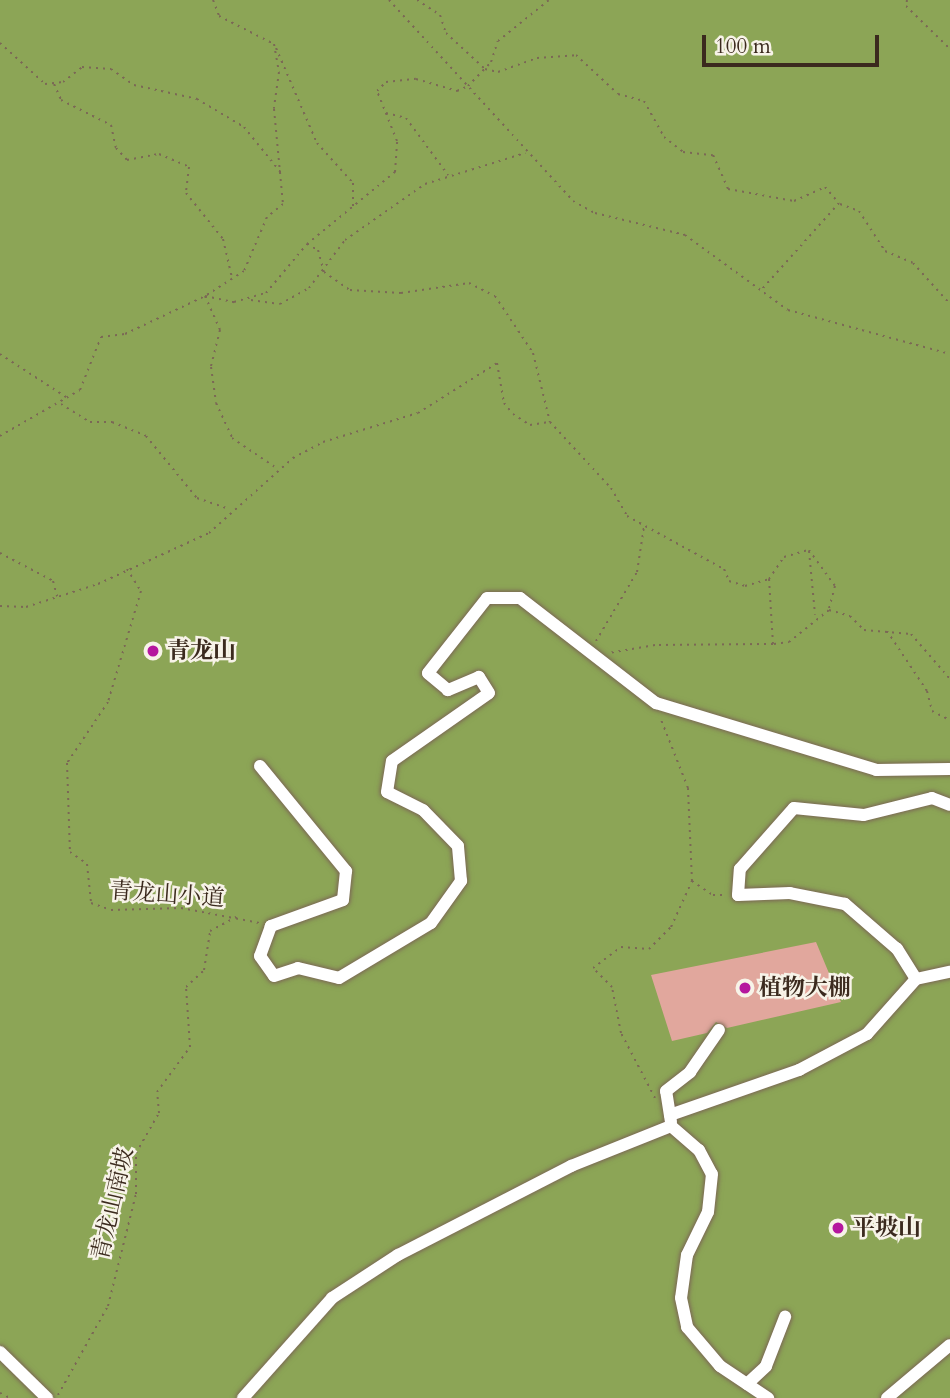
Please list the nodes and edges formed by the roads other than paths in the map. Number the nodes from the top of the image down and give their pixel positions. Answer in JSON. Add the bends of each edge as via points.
{"nodes":[{"id":1,"x":260,"y":766,"type":"dead end"},
{"id":2,"x":950,"y":769,"type":"edge"},
{"id":3,"x":950,"y":805,"type":"edge"},
{"id":4,"x":950,"y":972,"type":"edge"},
{"id":5,"x":916,"y":979,"type":"junction"},
{"id":6,"x":719,"y":1030,"type":"dead end"},
{"id":7,"x":671,"y":1120,"type":"junction"},
{"id":8,"x":785,"y":1317,"type":"dead end"},
{"id":9,"x":950,"y":1345,"type":"edge"},
{"id":10,"x":0,"y":1352,"type":"edge"},
{"id":11,"x":747,"y":1384,"type":"junction"},
{"id":12,"x":47,"y":1398,"type":"edge"},
{"id":13,"x":243,"y":1398,"type":"edge"},
{"id":14,"x":768,"y":1398,"type":"edge"},
{"id":15,"x":887,"y":1398,"type":"edge"}],
"edges":[{"from":1,"to":2,"type":"lane","via":[[346,871],[343,900],[271,926],[261,956],[274,976],[298,968],[339,978],[431,923],[461,881],[458,846],[423,810],[387,792],[392,761],[489,693],[479,677],[447,690],[428,673],[487,597],[520,598],[656,703],[876,770]]},
{"from":3,"to":5,"type":"lane","via":[[932,798],[864,815],[794,808],[740,869],[738,895],[790,893],[845,904],[897,949]]},
{"from":4,"to":5,"type":"lane"},
{"from":5,"to":7,"type":"lane","via":[[867,1034],[799,1070]]},
{"from":6,"to":7,"type":"lane","via":[[690,1072],[666,1091]]},
{"from":7,"to":11,"type":"lane","via":[[699,1150],[712,1174],[708,1212],[684,1277],[687,1327],[720,1366]]},
{"from":7,"to":13,"type":"lane","via":[[570,1166],[398,1255],[332,1298]]},
{"from":8,"to":11,"type":"lane","via":[[766,1366]]},
{"from":9,"to":15,"type":"lane"},
{"from":10,"to":12,"type":"lane"},
{"from":11,"to":14,"type":"lane"}]}
